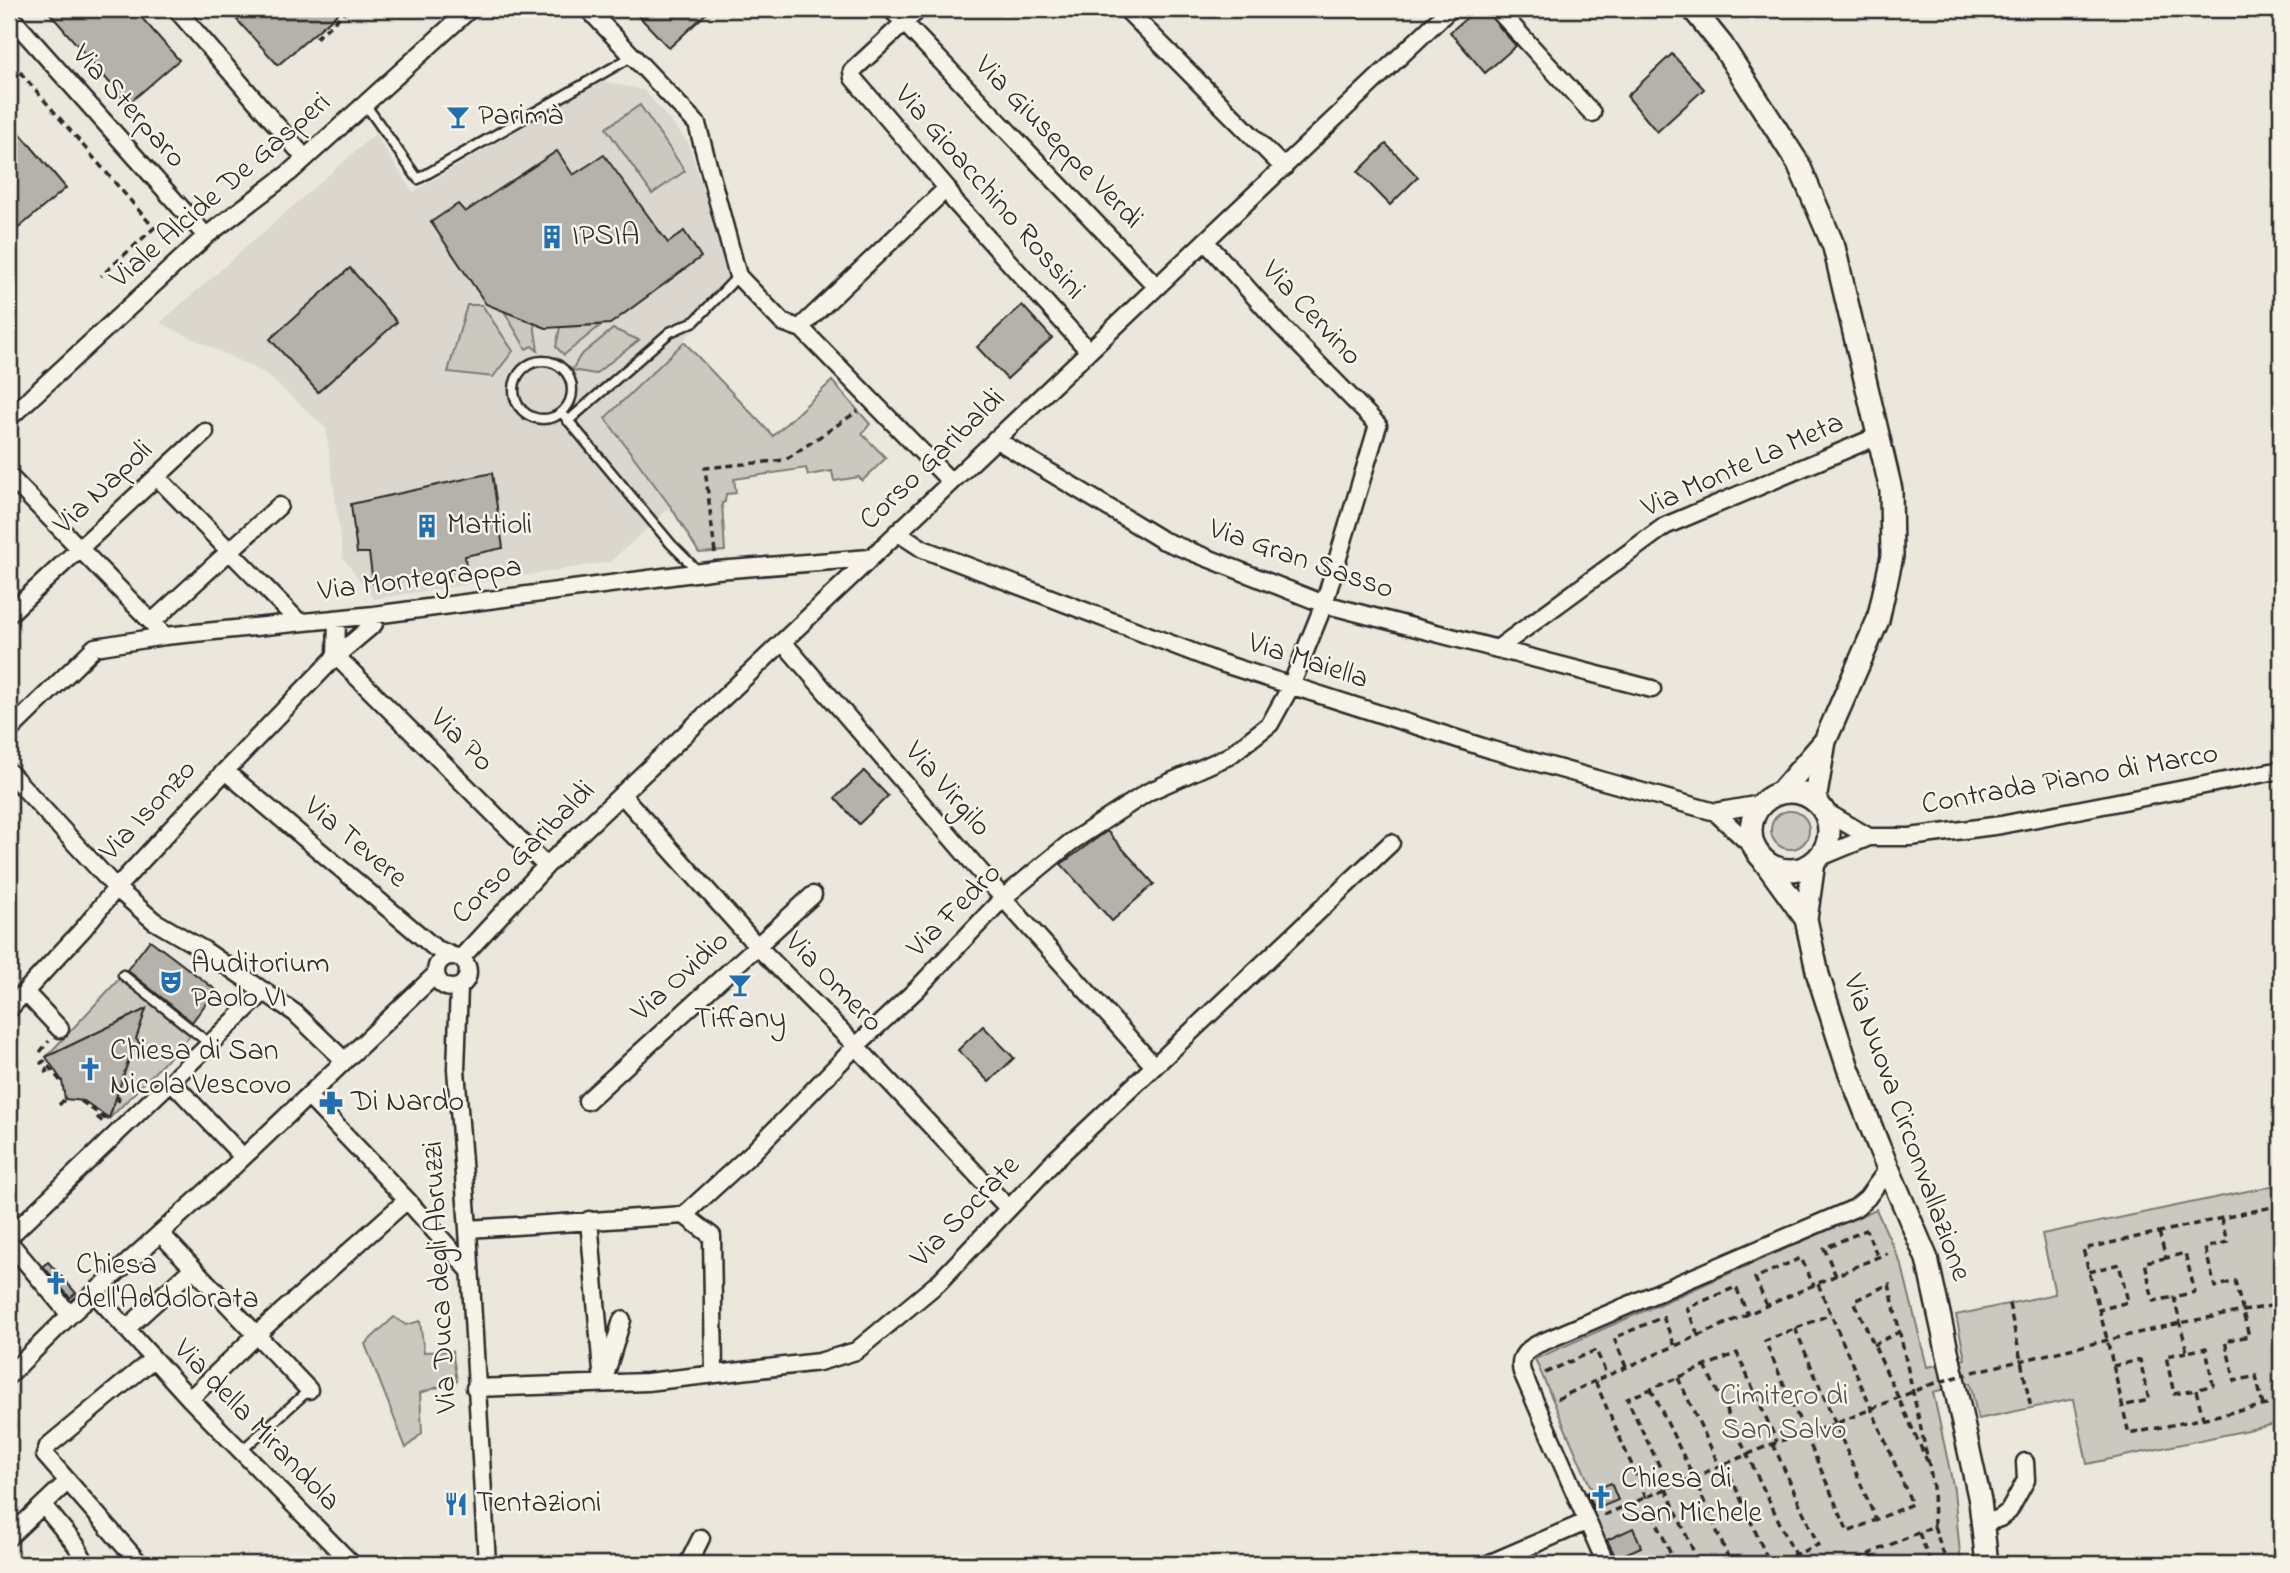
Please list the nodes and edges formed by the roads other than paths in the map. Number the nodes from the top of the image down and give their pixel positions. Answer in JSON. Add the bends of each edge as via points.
{"nodes":[{"id":1,"x":176,"y":9,"type":"edge"},
{"id":2,"x":470,"y":9,"type":"edge"},
{"id":3,"x":587,"y":9,"type":"edge"},
{"id":4,"x":891,"y":9,"type":"edge"},
{"id":5,"x":919,"y":9,"type":"edge"},
{"id":6,"x":1126,"y":9,"type":"edge"},
{"id":7,"x":1497,"y":9,"type":"edge"},
{"id":8,"x":1693,"y":9,"type":"edge"},
{"id":9,"x":1446,"y":10,"type":"edge"},
{"id":10,"x":9,"y":15,"type":"edge"},
{"id":11,"x":904,"y":23,"type":"junction"},
{"id":12,"x":633,"y":56,"type":"junction"},
{"id":13,"x":365,"y":104,"type":"junction"},
{"id":14,"x":1592,"y":113,"type":"dead end"},
{"id":15,"x":305,"y":159,"type":"junction"},
{"id":16,"x":1283,"y":168,"type":"junction"},
{"id":17,"x":947,"y":188,"type":"junction"},
{"id":18,"x":206,"y":236,"type":"junction"},
{"id":19,"x":1205,"y":241,"type":"junction"},
{"id":20,"x":738,"y":276,"type":"junction"},
{"id":21,"x":1156,"y":286,"type":"junction"},
{"id":22,"x":802,"y":329,"type":"junction"},
{"id":23,"x":1088,"y":351,"type":"junction"},
{"id":24,"x":562,"y":413,"type":"junction"},
{"id":25,"x":9,"y":418,"type":"edge"},
{"id":26,"x":568,"y":421,"type":"junction"},
{"id":27,"x":1378,"y":425,"type":"joint"},
{"id":28,"x":205,"y":432,"type":"dead end"},
{"id":29,"x":1878,"y":436,"type":"junction"},
{"id":30,"x":995,"y":439,"type":"junction"},
{"id":31,"x":9,"y":476,"type":"edge"},
{"id":32,"x":157,"y":477,"type":"junction"},
{"id":33,"x":950,"y":481,"type":"junction"},
{"id":34,"x":279,"y":506,"type":"dead end"},
{"id":35,"x":897,"y":532,"type":"junction"},
{"id":36,"x":80,"y":549,"type":"junction"},
{"id":37,"x":229,"y":552,"type":"junction"},
{"id":38,"x":870,"y":558,"type":"junction"},
{"id":39,"x":700,"y":573,"type":"junction"},
{"id":40,"x":1324,"y":604,"type":"junction"},
{"id":41,"x":9,"y":614,"type":"edge"},
{"id":42,"x":374,"y":615,"type":"junction"},
{"id":43,"x":337,"y":619,"type":"junction"},
{"id":44,"x":152,"y":622,"type":"junction"},
{"id":45,"x":299,"y":622,"type":"junction"},
{"id":46,"x":166,"y":636,"type":"junction"},
{"id":47,"x":783,"y":642,"type":"junction"},
{"id":48,"x":1497,"y":649,"type":"junction"},
{"id":49,"x":336,"y":656,"type":"junction"},
{"id":50,"x":1291,"y":686,"type":"junction"},
{"id":51,"x":1652,"y":689,"type":"dead end"},
{"id":52,"x":9,"y":731,"type":"edge"},
{"id":53,"x":1825,"y":741,"type":"junction"},
{"id":54,"x":225,"y":771,"type":"junction"},
{"id":55,"x":2281,"y":771,"type":"edge"},
{"id":56,"x":9,"y":772,"type":"edge"},
{"id":57,"x":1780,"y":793,"type":"junction"},
{"id":58,"x":622,"y":794,"type":"junction"},
{"id":59,"x":1761,"y":804,"type":"junction"},
{"id":60,"x":1819,"y":806,"type":"junction"},
{"id":61,"x":1715,"y":812,"type":"junction"},
{"id":62,"x":1869,"y":837,"type":"junction"},
{"id":63,"x":1391,"y":843,"type":"dead end"},
{"id":64,"x":1759,"y":855,"type":"junction"},
{"id":65,"x":1816,"y":860,"type":"junction"},
{"id":66,"x":546,"y":866,"type":"junction"},
{"id":67,"x":116,"y":888,"type":"junction"},
{"id":68,"x":813,"y":895,"type":"dead end"},
{"id":69,"x":1003,"y":898,"type":"junction"},
{"id":70,"x":1805,"y":919,"type":"junction"},
{"id":71,"x":757,"y":946,"type":"junction"},
{"id":72,"x":456,"y":957,"type":"junction"},
{"id":73,"x":436,"y":974,"type":"junction"},
{"id":74,"x":123,"y":975,"type":"dead end"},
{"id":75,"x":459,"y":987,"type":"junction"},
{"id":76,"x":265,"y":991,"type":"junction"},
{"id":77,"x":25,"y":992,"type":"junction"},
{"id":78,"x":9,"y":1009,"type":"edge"},
{"id":79,"x":60,"y":1029,"type":"dead end"},
{"id":80,"x":210,"y":1044,"type":"junction"},
{"id":81,"x":856,"y":1046,"type":"junction"},
{"id":82,"x":345,"y":1061,"type":"junction"},
{"id":83,"x":1154,"y":1066,"type":"junction"},
{"id":84,"x":172,"y":1082,"type":"junction"},
{"id":85,"x":308,"y":1097,"type":"junction"},
{"id":86,"x":587,"y":1101,"type":"dead end"},
{"id":87,"x":243,"y":1157,"type":"junction"},
{"id":88,"x":1888,"y":1169,"type":"junction"},
{"id":89,"x":407,"y":1200,"type":"junction"},
{"id":90,"x":1008,"y":1208,"type":"junction"},
{"id":91,"x":684,"y":1216,"type":"junction"},
{"id":92,"x":589,"y":1220,"type":"junction"},
{"id":93,"x":468,"y":1229,"type":"junction"},
{"id":94,"x":161,"y":1234,"type":"junction"},
{"id":95,"x":9,"y":1240,"type":"edge"},
{"id":96,"x":193,"y":1268,"type":"junction"},
{"id":97,"x":469,"y":1270,"type":"junction"},
{"id":98,"x":94,"y":1293,"type":"junction"},
{"id":99,"x":70,"y":1315,"type":"junction"},
{"id":100,"x":622,"y":1320,"type":"dead end"},
{"id":101,"x":126,"y":1329,"type":"junction"},
{"id":102,"x":257,"y":1335,"type":"junction"},
{"id":103,"x":153,"y":1359,"type":"junction"},
{"id":104,"x":714,"y":1374,"type":"junction"},
{"id":105,"x":9,"y":1375,"type":"edge"},
{"id":106,"x":603,"y":1383,"type":"junction"},
{"id":107,"x":475,"y":1388,"type":"junction"},
{"id":108,"x":309,"y":1390,"type":"joint"},
{"id":109,"x":190,"y":1399,"type":"junction"},
{"id":110,"x":240,"y":1452,"type":"junction"},
{"id":111,"x":2025,"y":1462,"type":"dead end"},
{"id":112,"x":68,"y":1481,"type":"junction"},
{"id":113,"x":43,"y":1505,"type":"junction"},
{"id":114,"x":1586,"y":1522,"type":"junction"},
{"id":115,"x":1983,"y":1524,"type":"junction"},
{"id":116,"x":9,"y":1537,"type":"edge"},
{"id":117,"x":701,"y":1538,"type":"dead end"},
{"id":118,"x":347,"y":1560,"type":"edge"},
{"id":119,"x":86,"y":1564,"type":"edge"},
{"id":120,"x":140,"y":1564,"type":"edge"},
{"id":121,"x":326,"y":1564,"type":"edge"},
{"id":122,"x":487,"y":1564,"type":"edge"},
{"id":123,"x":688,"y":1564,"type":"edge"},
{"id":124,"x":1488,"y":1564,"type":"edge"},
{"id":125,"x":1606,"y":1564,"type":"edge"},
{"id":126,"x":1987,"y":1564,"type":"edge"}],
"edges":[{"from":1,"to":15,"type":"street"},
{"from":2,"to":13,"type":"street","name":"Viale Alcide De Gasperi"},
{"from":3,"to":12,"type":"street"},
{"from":4,"to":11,"type":"street","name":"Via Giuseppe Verdi"},
{"from":5,"to":11,"type":"street"},
{"from":6,"to":16,"type":"street"},
{"from":7,"to":14,"type":"street"},
{"from":8,"to":29,"type":"street","via":[[1722,45],[1798,163],[1835,247]]},
{"from":9,"to":16,"type":"street","name":"Corso Garibaldi"},
{"from":10,"to":18,"type":"street","name":"Via Sterparo"},
{"from":11,"to":17,"type":"street","name":"Via Gioacchino Rossini","via":[[852,71],[853,78]]},
{"from":11,"to":21,"type":"street","name":"Via Giuseppe Verdi"},
{"from":12,"to":13,"type":"lane","via":[[418,179]]},
{"from":12,"to":20,"type":"street","via":[[696,124]]},
{"from":13,"to":15,"type":"street","name":"Viale Alcide De Gasperi"},
{"from":15,"to":18,"type":"street","name":"Viale Alcide De Gasperi"},
{"from":16,"to":19,"type":"street","name":"Corso Garibaldi"},
{"from":17,"to":22,"type":"street"},
{"from":17,"to":23,"type":"street","name":"Via Gioacchino Rossini"},
{"from":18,"to":25,"type":"street","name":"Viale Alcide De Gasperi"},
{"from":19,"to":21,"type":"street","name":"Corso Garibaldi"},
{"from":19,"to":27,"type":"street","name":"Via Cervino"},
{"from":20,"to":22,"type":"street","via":[[782,322]]},
{"from":20,"to":26,"type":"lane","via":[[695,321],[670,332]]},
{"from":21,"to":23,"type":"street","name":"Corso Garibaldi"},
{"from":22,"to":33,"type":"street"},
{"from":23,"to":30,"type":"street","name":"Corso Garibaldi"},
{"from":24,"to":24,"type":"lane","via":[[543,420],[524,413],[514,396],[516,376],[540,360],[558,364],[573,388]]},
{"from":24,"to":26,"type":"lane"},
{"from":26,"to":39,"type":"lane"},
{"from":27,"to":40,"type":"street","name":"Via Fedro"},
{"from":28,"to":32,"type":"street","name":"Via Napoli"},
{"from":29,"to":48,"type":"street","name":"Via Monte La Meta","via":[[1665,526]]},
{"from":29,"to":53,"type":"street","via":[[1891,490],[1892,556],[1878,620]]},
{"from":30,"to":33,"type":"street","name":"Corso Garibaldi"},
{"from":30,"to":40,"type":"street","name":"Via Gran Sasso","via":[[1162,540]]},
{"from":31,"to":36,"type":"street"},
{"from":32,"to":36,"type":"street","name":"Via Napoli"},
{"from":32,"to":37,"type":"street"},
{"from":33,"to":35,"type":"street","name":"Corso Garibaldi"},
{"from":34,"to":37,"type":"street"},
{"from":35,"to":38,"type":"street","name":"Corso Garibaldi"},
{"from":35,"to":50,"type":"street","name":"Via Maiella","via":[[923,549]]},
{"from":36,"to":41,"type":"street","name":"Via Napoli"},
{"from":36,"to":44,"type":"street"},
{"from":37,"to":44,"type":"street"},
{"from":37,"to":45,"type":"street"},
{"from":38,"to":39,"type":"street","name":"Via Montegrappa"},
{"from":38,"to":47,"type":"street","name":"Corso Garibaldi"},
{"from":39,"to":42,"type":"street","name":"Via Montegrappa"},
{"from":40,"to":48,"type":"street","name":"Via Gran Sasso"},
{"from":40,"to":50,"type":"street","name":"Via Fedro"},
{"from":42,"to":43,"type":"street","name":"Via Montegrappa"},
{"from":42,"to":49,"type":"street","name":"Via Isonzo","via":[[374,624]]},
{"from":43,"to":45,"type":"street","name":"Via Montegrappa"},
{"from":43,"to":49,"type":"street"},
{"from":44,"to":46,"type":"street"},
{"from":45,"to":46,"type":"street","name":"Via Montegrappa"},
{"from":46,"to":52,"type":"street","name":"Via Montegrappa","via":[[95,648]]},
{"from":47,"to":58,"type":"street","name":"Corso Garibaldi"},
{"from":47,"to":69,"type":"street","name":"Via Virgilo"},
{"from":48,"to":51,"type":"street","name":"Via Gran Sasso"},
{"from":49,"to":54,"type":"street","name":"Via Isonzo"},
{"from":49,"to":66,"type":"street","name":"Via Po"},
{"from":50,"to":61,"type":"street","name":"Via Maiella","via":[[1492,750]]},
{"from":50,"to":69,"type":"street","name":"Via Fedro","via":[[1270,724],[1229,756],[1148,792],[1071,842]]},
{"from":53,"to":57,"type":"street"},
{"from":53,"to":60,"type":"street"},
{"from":54,"to":67,"type":"street","name":"Via Isonzo"},
{"from":54,"to":72,"type":"street","name":"Via Tevere","via":[[435,948]]},
{"from":55,"to":62,"type":"street","name":"Contrada Piano di Marco","via":[[2001,825],[1910,837]]},
{"from":56,"to":67,"type":"street"},
{"from":57,"to":59,"type":"street"},
{"from":57,"to":60,"type":"street","via":[[1804,794]]},
{"from":58,"to":66,"type":"street","name":"Corso Garibaldi"},
{"from":58,"to":71,"type":"street","name":"Via Omero"},
{"from":59,"to":61,"type":"street","name":"Via Maiella"},
{"from":59,"to":64,"type":"street","via":[[1751,821],[1751,840]]},
{"from":60,"to":62,"type":"street"},
{"from":60,"to":65,"type":"street","via":[[1829,835]]},
{"from":61,"to":64,"type":"street","name":"Via Maiella"},
{"from":62,"to":65,"type":"street"},
{"from":63,"to":83,"type":"street","name":"Via Socrate"},
{"from":64,"to":65,"type":"street","via":[[1786,870]]},
{"from":64,"to":70,"type":"street","name":"Via Nuova Circonvallazione"},
{"from":65,"to":70,"type":"street","name":"Via Nuova Circonvallazione"},
{"from":66,"to":72,"type":"street","name":"Corso Garibaldi"},
{"from":67,"to":76,"type":"street","via":[[154,921]]},
{"from":67,"to":77,"type":"street","name":"Via Isonzo"},
{"from":68,"to":71,"type":"street","name":"Via Ovidio"},
{"from":69,"to":81,"type":"street","name":"Via Fedro"},
{"from":69,"to":83,"type":"street","name":"Via Virgilo"},
{"from":70,"to":88,"type":"street","name":"Via Nuova Circonvallazione","via":[[1848,1069]]},
{"from":71,"to":81,"type":"street","name":"Via Omero"},
{"from":71,"to":86,"type":"street","name":"Via Ovidio"},
{"from":72,"to":73,"type":"street","via":[[441,959]]},
{"from":72,"to":75,"type":"street","via":[[467,966],[468,975]]},
{"from":73,"to":75,"type":"street","via":[[444,986]]},
{"from":73,"to":82,"type":"street"},
{"from":74,"to":80,"type":"lane"},
{"from":75,"to":93,"type":"street","name":"Via Duca degli Abruzzi","via":[[456,1069]]},
{"from":76,"to":80,"type":"street"},
{"from":76,"to":82,"type":"street"},
{"from":77,"to":78,"type":"street","name":"Via Isonzo"},
{"from":77,"to":79,"type":"street"},
{"from":80,"to":84,"type":"street"},
{"from":81,"to":90,"type":"street","name":"Via Omero"},
{"from":81,"to":91,"type":"street","name":"Via Fedro"},
{"from":82,"to":85,"type":"street"},
{"from":83,"to":90,"type":"street","name":"Via Socrate"},
{"from":84,"to":87,"type":"street"},
{"from":84,"to":95,"type":"street"},
{"from":85,"to":87,"type":"street"},
{"from":85,"to":89,"type":"street"},
{"from":87,"to":94,"type":"street"},
{"from":88,"to":114,"type":"street","via":[[1855,1208],[1525,1352],[1522,1372]]},
{"from":88,"to":115,"type":"street","name":"Via Nuova Circonvallazione","via":[[1927,1259]]},
{"from":89,"to":97,"type":"street"},
{"from":89,"to":102,"type":"street"},
{"from":90,"to":104,"type":"street","name":"Via Socrate","via":[[938,1283],[856,1351],[819,1362]]},
{"from":91,"to":92,"type":"street"},
{"from":91,"to":104,"type":"street","via":[[712,1236]]},
{"from":92,"to":93,"type":"street"},
{"from":92,"to":106,"type":"street"},
{"from":93,"to":97,"type":"street","name":"Via Duca degli Abruzzi"},
{"from":94,"to":96,"type":"street"},
{"from":94,"to":98,"type":"street"},
{"from":95,"to":99,"type":"street"},
{"from":96,"to":101,"type":"street"},
{"from":96,"to":102,"type":"street"},
{"from":97,"to":107,"type":"street","name":"Via Duca degli Abruzzi"},
{"from":98,"to":99,"type":"street"},
{"from":98,"to":101,"type":"street","name":"Via della Mirandola"},
{"from":99,"to":105,"type":"street"},
{"from":100,"to":106,"type":"street"},
{"from":101,"to":103,"type":"street","name":"Via della Mirandola"},
{"from":102,"to":108,"type":"street"},
{"from":102,"to":109,"type":"street"},
{"from":103,"to":109,"type":"street","name":"Via della Mirandola"},
{"from":103,"to":112,"type":"street","via":[[48,1446],[45,1455]]},
{"from":104,"to":106,"type":"street","name":"Via Socrate"},
{"from":106,"to":107,"type":"street","name":"Via Socrate"},
{"from":107,"to":122,"type":"street","name":"Via Duca degli Abruzzi"},
{"from":108,"to":110,"type":"lane"},
{"from":109,"to":110,"type":"street","name":"Via della Mirandola"},
{"from":110,"to":118,"type":"street","name":"Via della Mirandola"},
{"from":111,"to":115,"type":"street","via":[[2026,1480],[2009,1511]]},
{"from":112,"to":113,"type":"street"},
{"from":112,"to":120,"type":"street"},
{"from":113,"to":116,"type":"street"},
{"from":113,"to":119,"type":"street"},
{"from":114,"to":124,"type":"street"},
{"from":114,"to":125,"type":"street"},
{"from":115,"to":126,"type":"street","name":"Via Nuova Circonvallazione"},
{"from":117,"to":123,"type":"street"},
{"from":118,"to":121,"type":"street"}]}
